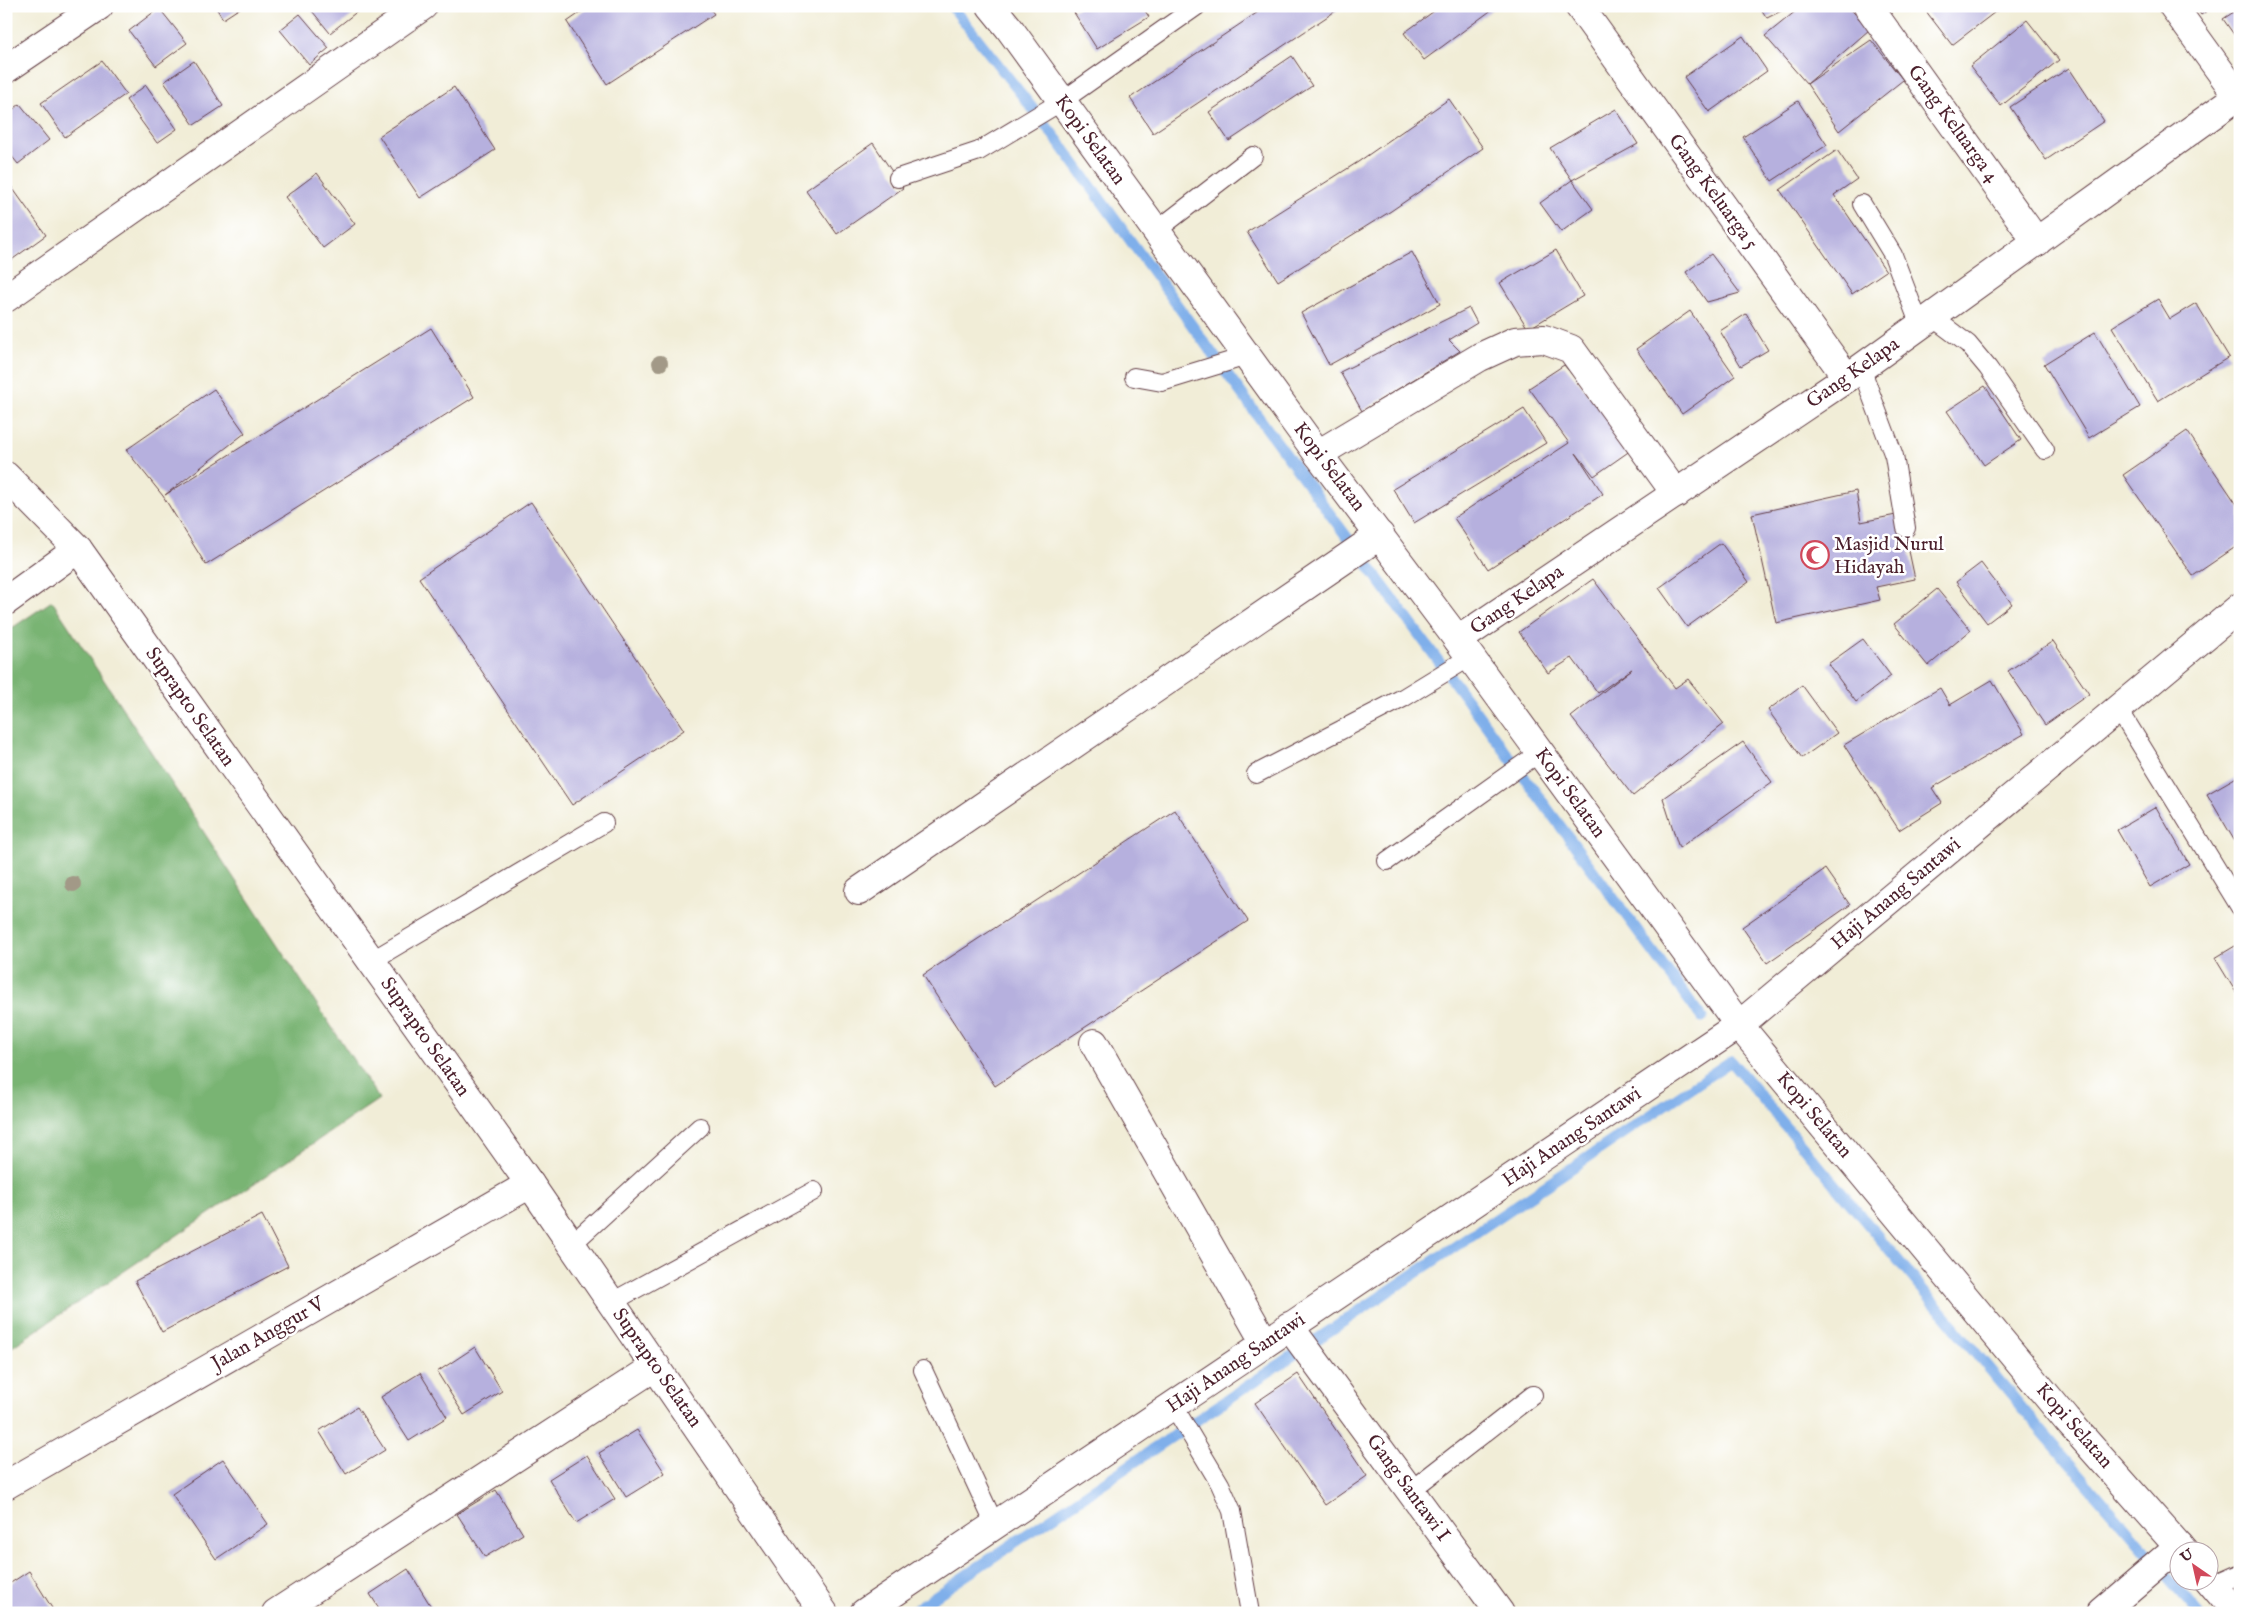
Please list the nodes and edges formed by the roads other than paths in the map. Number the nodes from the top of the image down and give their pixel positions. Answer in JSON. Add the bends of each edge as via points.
{"nodes":[{"id":1,"x":99,"y":6,"type":"edge"},
{"id":2,"x":423,"y":6,"type":"edge"},
{"id":3,"x":991,"y":6,"type":"edge"},
{"id":4,"x":1197,"y":6,"type":"edge"},
{"id":5,"x":1579,"y":6,"type":"edge"},
{"id":6,"x":1868,"y":6,"type":"edge"},
{"id":7,"x":2173,"y":6,"type":"edge"},
{"id":8,"x":6,"y":69,"type":"edge"},
{"id":9,"x":2239,"y":96,"type":"edge"},
{"id":10,"x":1062,"y":101,"type":"junction"},
{"id":11,"x":1253,"y":156,"type":"dead end"},
{"id":12,"x":898,"y":178,"type":"dead end"},
{"id":13,"x":1862,"y":204,"type":"dead end"},
{"id":14,"x":1156,"y":230,"type":"junction"},
{"id":15,"x":2037,"y":242,"type":"junction"},
{"id":16,"x":6,"y":298,"type":"edge"},
{"id":17,"x":1926,"y":321,"type":"junction"},
{"id":18,"x":1247,"y":356,"type":"junction"},
{"id":19,"x":1854,"y":373,"type":"junction"},
{"id":20,"x":1134,"y":378,"type":"dead end"},
{"id":21,"x":2045,"y":450,"type":"dead end"},
{"id":22,"x":1318,"y":454,"type":"junction"},
{"id":23,"x":6,"y":476,"type":"edge"},
{"id":24,"x":1676,"y":494,"type":"junction"},
{"id":25,"x":1906,"y":528,"type":"dead end"},
{"id":26,"x":1373,"y":541,"type":"junction"},
{"id":27,"x":78,"y":549,"type":"junction"},
{"id":28,"x":6,"y":601,"type":"edge"},
{"id":29,"x":2240,"y":607,"type":"edge"},
{"id":30,"x":1464,"y":648,"type":"junction"},
{"id":31,"x":2118,"y":708,"type":"junction"},
{"id":32,"x":1540,"y":752,"type":"junction"},
{"id":33,"x":1256,"y":774,"type":"dead end"},
{"id":34,"x":604,"y":823,"type":"dead end"},
{"id":35,"x":1387,"y":861,"type":"dead end"},
{"id":36,"x":859,"y":891,"type":"dead end"},
{"id":37,"x":2240,"y":908,"type":"edge"},
{"id":38,"x":371,"y":961,"type":"junction"},
{"id":39,"x":1739,"y":1025,"type":"junction"},
{"id":40,"x":1094,"y":1043,"type":"dead end"},
{"id":41,"x":700,"y":1126,"type":"dead end"},
{"id":42,"x":530,"y":1184,"type":"junction"},
{"id":43,"x":814,"y":1191,"type":"dead end"},
{"id":44,"x":572,"y":1244,"type":"junction"},
{"id":45,"x":612,"y":1302,"type":"junction"},
{"id":46,"x":1294,"y":1333,"type":"junction"},
{"id":47,"x":1265,"y":1343,"type":"junction"},
{"id":48,"x":656,"y":1366,"type":"junction"},
{"id":49,"x":922,"y":1370,"type":"dead end"},
{"id":50,"x":1533,"y":1395,"type":"dead end"},
{"id":51,"x":1173,"y":1405,"type":"junction"},
{"id":52,"x":6,"y":1485,"type":"edge"},
{"id":53,"x":1410,"y":1491,"type":"junction"},
{"id":54,"x":996,"y":1525,"type":"junction"},
{"id":55,"x":2168,"y":1558,"type":"edge"},
{"id":56,"x":2240,"y":1574,"type":"edge"},
{"id":57,"x":2218,"y":1581,"type":"edge"},
{"id":58,"x":2218,"y":1591,"type":"edge"},
{"id":59,"x":276,"y":1613,"type":"edge"},
{"id":60,"x":824,"y":1613,"type":"edge"},
{"id":61,"x":864,"y":1613,"type":"edge"},
{"id":62,"x":1250,"y":1613,"type":"edge"},
{"id":63,"x":1500,"y":1613,"type":"edge"},
{"id":64,"x":2101,"y":1613,"type":"edge"},
{"id":65,"x":2236,"y":1613,"type":"edge"}],
"edges":[{"from":1,"to":8,"type":"street"},
{"from":2,"to":16,"type":"street"},
{"from":3,"to":10,"type":"street","name":"Kopi Selatan"},
{"from":4,"to":10,"type":"lane"},
{"from":5,"to":19,"type":"street","name":"Gang Keluarga 5"},
{"from":6,"to":15,"type":"street","name":"Gang Keluarga 4"},
{"from":7,"to":9,"type":"street"},
{"from":9,"to":15,"type":"street","name":"Gang Kelapa"},
{"from":10,"to":12,"type":"lane","via":[[979,151]]},
{"from":10,"to":14,"type":"street","name":"Kopi Selatan"},
{"from":11,"to":14,"type":"lane"},
{"from":13,"to":17,"type":"lane","via":[[1893,255]]},
{"from":14,"to":18,"type":"street","name":"Kopi Selatan"},
{"from":15,"to":17,"type":"street","name":"Gang Kelapa"},
{"from":17,"to":19,"type":"street","name":"Gang Kelapa"},
{"from":17,"to":21,"type":"lane","via":[[1968,344]]},
{"from":18,"to":20,"type":"lane","via":[[1162,382]]},
{"from":18,"to":22,"type":"street","name":"Kopi Selatan"},
{"from":19,"to":24,"type":"street","name":"Gang Kelapa"},
{"from":19,"to":25,"type":"lane","via":[[1894,456]]},
{"from":22,"to":24,"type":"street","via":[[1480,357],[1516,341],[1544,339],[1571,349]]},
{"from":22,"to":26,"type":"street","name":"Kopi Selatan"},
{"from":23,"to":27,"type":"street","name":"Suprapto Selatan"},
{"from":24,"to":30,"type":"street","name":"Gang Kelapa"},
{"from":26,"to":30,"type":"street","name":"Kopi Selatan"},
{"from":26,"to":36,"type":"street"},
{"from":27,"to":28,"type":"street"},
{"from":27,"to":38,"type":"street","name":"Suprapto Selatan"},
{"from":29,"to":31,"type":"street","name":"Haji Anang Santawi"},
{"from":30,"to":32,"type":"street","name":"Kopi Selatan"},
{"from":30,"to":33,"type":"lane","via":[[1402,698]]},
{"from":31,"to":37,"type":"lane"},
{"from":31,"to":39,"type":"street","name":"Haji Anang Santawi"},
{"from":32,"to":35,"type":"lane"},
{"from":32,"to":39,"type":"street","name":"Kopi Selatan"},
{"from":34,"to":38,"type":"lane"},
{"from":38,"to":42,"type":"street","name":"Suprapto Selatan"},
{"from":39,"to":46,"type":"street","name":"Haji Anang Santawi"},
{"from":39,"to":55,"type":"street","name":"Kopi Selatan","via":[[2061,1413]]},
{"from":40,"to":47,"type":"street"},
{"from":41,"to":44,"type":"lane"},
{"from":42,"to":44,"type":"street","name":"Suprapto Selatan"},
{"from":42,"to":52,"type":"street","name":"Jalan Anggur V"},
{"from":43,"to":45,"type":"lane"},
{"from":44,"to":45,"type":"street","name":"Suprapto Selatan"},
{"from":45,"to":48,"type":"street","name":"Suprapto Selatan"},
{"from":46,"to":47,"type":"street","name":"Haji Anang Santawi"},
{"from":46,"to":53,"type":"street","name":"Gang Santawi I"},
{"from":47,"to":51,"type":"street","name":"Haji Anang Santawi"},
{"from":48,"to":59,"type":"street"},
{"from":48,"to":60,"type":"street","name":"Suprapto Selatan"},
{"from":49,"to":54,"type":"lane"},
{"from":50,"to":53,"type":"lane"},
{"from":51,"to":54,"type":"street","name":"Haji Anang Santawi"},
{"from":51,"to":62,"type":"lane","via":[[1220,1484],[1232,1511]]},
{"from":53,"to":63,"type":"street","name":"Gang Santawi I"},
{"from":54,"to":61,"type":"street","name":"Haji Anang Santawi"},
{"from":55,"to":64,"type":"street"},
{"from":56,"to":57,"type":"lane"},
{"from":58,"to":65,"type":"street"}]}
